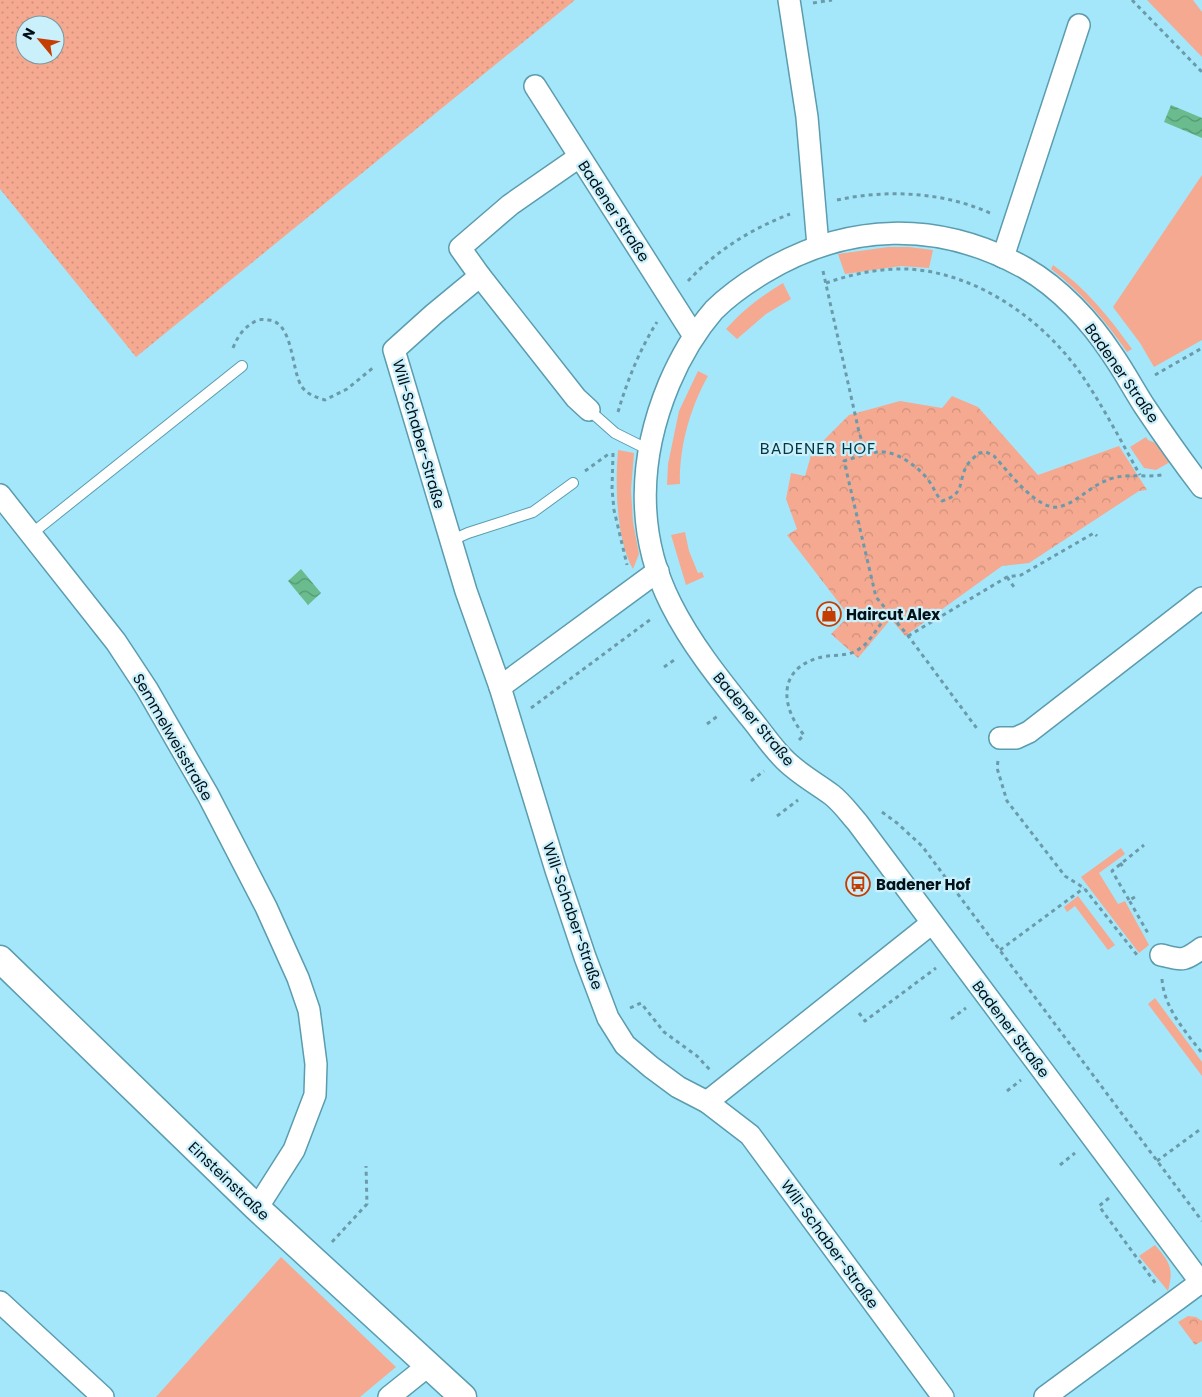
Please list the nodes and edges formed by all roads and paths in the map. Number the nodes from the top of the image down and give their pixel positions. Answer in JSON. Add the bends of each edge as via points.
{"nodes":[{"id":1,"x":789,"y":0,"type":"edge"},
{"id":2,"x":1132,"y":0,"type":"edge"},
{"id":3,"x":1079,"y":25,"type":"dead end"},
{"id":4,"x":1202,"y":72,"type":"edge"},
{"id":5,"x":535,"y":86,"type":"dead end"},
{"id":6,"x":579,"y":157,"type":"junction"},
{"id":7,"x":814,"y":205,"type":"junction"},
{"id":8,"x":1013,"y":224,"type":"junction"},
{"id":9,"x":818,"y":246,"type":"junction"},
{"id":10,"x":1003,"y":257,"type":"junction"},
{"id":11,"x":480,"y":276,"type":"junction"},
{"id":12,"x":826,"y":283,"type":"junction"},
{"id":13,"x":672,"y":302,"type":"junction"},
{"id":14,"x":694,"y":336,"type":"junction"},
{"id":15,"x":1202,"y":348,"type":"edge"},
{"id":16,"x":394,"y":350,"type":"junction"},
{"id":17,"x":242,"y":366,"type":"dead end"},
{"id":18,"x":1150,"y":372,"type":"dead end"},
{"id":19,"x":226,"y":378,"type":"junction"},
{"id":20,"x":589,"y":410,"type":"joint"},
{"id":21,"x":615,"y":433,"type":"junction"},
{"id":22,"x":649,"y":450,"type":"junction"},
{"id":23,"x":866,"y":454,"type":"junction"},
{"id":24,"x":573,"y":483,"type":"joint"},
{"id":25,"x":1202,"y":487,"type":"edge"},
{"id":26,"x":0,"y":495,"type":"edge"},
{"id":27,"x":30,"y":535,"type":"junction"},
{"id":28,"x":1096,"y":536,"type":"dead end"},
{"id":29,"x":450,"y":541,"type":"junction"},
{"id":30,"x":658,"y":571,"type":"junction"},
{"id":31,"x":1007,"y":577,"type":"junction"},
{"id":32,"x":637,"y":587,"type":"junction"},
{"id":33,"x":1014,"y":587,"type":"dead end"},
{"id":34,"x":1202,"y":598,"type":"edge"},
{"id":35,"x":671,"y":604,"type":"junction"},
{"id":36,"x":890,"y":614,"type":"junction"},
{"id":37,"x":908,"y":636,"type":"junction"},
{"id":38,"x":500,"y":687,"type":"junction"},
{"id":39,"x":511,"y":723,"type":"junction"},
{"id":40,"x":1000,"y":738,"type":"junction"},
{"id":41,"x":782,"y":758,"type":"junction"},
{"id":42,"x":881,"y":812,"type":"dead end"},
{"id":43,"x":1144,"y":845,"type":"dead end"},
{"id":44,"x":1120,"y":863,"type":"junction"},
{"id":45,"x":1125,"y":869,"type":"dead end"},
{"id":46,"x":1084,"y":888,"type":"junction"},
{"id":47,"x":1134,"y":897,"type":"dead end"},
{"id":48,"x":1129,"y":900,"type":"junction"},
{"id":49,"x":932,"y":923,"type":"junction"},
{"id":50,"x":1202,"y":948,"type":"edge"},
{"id":51,"x":1000,"y":950,"type":"junction"},
{"id":52,"x":955,"y":955,"type":"junction"},
{"id":53,"x":1161,"y":955,"type":"junction"},
{"id":54,"x":0,"y":959,"type":"edge"},
{"id":55,"x":842,"y":994,"type":"junction"},
{"id":56,"x":608,"y":1018,"type":"junction"},
{"id":57,"x":1202,"y":1053,"type":"edge"},
{"id":58,"x":725,"y":1088,"type":"junction"},
{"id":59,"x":707,"y":1102,"type":"junction"},
{"id":60,"x":1202,"y":1128,"type":"edge"},
{"id":61,"x":1157,"y":1161,"type":"junction"},
{"id":62,"x":366,"y":1166,"type":"dead end"},
{"id":63,"x":1126,"y":1183,"type":"junction"},
{"id":64,"x":257,"y":1208,"type":"junction"},
{"id":65,"x":1202,"y":1221,"type":"edge"},
{"id":66,"x":315,"y":1261,"type":"junction"},
{"id":67,"x":1201,"y":1283,"type":"edge"},
{"id":68,"x":0,"y":1302,"type":"edge"},
{"id":69,"x":1171,"y":1304,"type":"junction"},
{"id":70,"x":429,"y":1365,"type":"junction"},
{"id":71,"x":103,"y":1397,"type":"edge"},
{"id":72,"x":389,"y":1397,"type":"edge"},
{"id":73,"x":463,"y":1397,"type":"edge"},
{"id":74,"x":942,"y":1397,"type":"edge"},
{"id":75,"x":1045,"y":1397,"type":"edge"}],
"edges":[{"from":1,"to":7,"type":"street","via":[[807,117]]},
{"from":2,"to":4,"type":"path"},
{"from":3,"to":8,"type":"street"},
{"from":5,"to":6,"type":"street","name":"Badener Straße"},
{"from":6,"to":11,"type":"street","via":[[510,205],[460,248]]},
{"from":6,"to":13,"type":"street","name":"Badener Straße"},
{"from":7,"to":8,"type":"path","via":[[869,195],[941,197],[968,204]]},
{"from":7,"to":9,"type":"street"},
{"from":7,"to":13,"type":"path","via":[[770,221],[737,239],[701,268]]},
{"from":8,"to":10,"type":"street"},
{"from":9,"to":10,"type":"street","name":"Badener Straße","via":[[886,233],[918,234],[945,237]]},
{"from":9,"to":12,"type":"path"},
{"from":9,"to":14,"type":"street","name":"Badener Straße","via":[[778,264],[745,284],[715,309]]},
{"from":10,"to":25,"type":"street","name":"Badener Straße","via":[[1029,270],[1079,312],[1112,354]]},
{"from":11,"to":16,"type":"street","name":"Will-Schaber-Straße"},
{"from":11,"to":20,"type":"street","via":[[576,398]]},
{"from":12,"to":23,"type":"path"},
{"from":12,"to":23,"type":"path","via":[[880,270],[908,269],[952,278],[999,297],[1042,330],[1078,371],[1141,475],[1125,474],[1106,480],[1060,507],[1044,505],[986,452],[979,453],[966,467],[957,494],[942,501],[913,465],[893,454]]},
{"from":13,"to":14,"type":"street","name":"Badener Straße"},
{"from":13,"to":21,"type":"path","via":[[661,314],[638,359],[623,395]]},
{"from":14,"to":22,"type":"street","name":"Badener Straße","via":[[661,404]]},
{"from":15,"to":18,"type":"path","via":[[1152,377]]},
{"from":16,"to":19,"type":"path","via":[[347,389],[325,400],[312,396],[302,386],[285,331],[274,321],[260,319],[240,333]]},
{"from":16,"to":29,"type":"street","name":"Will-Schaber-Straße"},
{"from":17,"to":19,"type":"lane"},
{"from":19,"to":27,"type":"lane"},
{"from":20,"to":21,"type":"lane"},
{"from":21,"to":22,"type":"lane"},
{"from":22,"to":30,"type":"street","name":"Badener Straße","via":[[645,509]]},
{"from":23,"to":36,"type":"path","via":[[844,461],[876,597]]},
{"from":24,"to":29,"type":"lane","via":[[533,512]]},
{"from":24,"to":32,"type":"path","via":[[613,451],[614,510],[622,550]]},
{"from":26,"to":27,"type":"street","name":"Semmelweisstraße"},
{"from":27,"to":64,"type":"street","name":"Semmelweisstraße","via":[[116,642],[147,689],[208,795],[266,907],[309,1010],[316,1064],[315,1095],[294,1150]]},
{"from":28,"to":31,"type":"path","via":[[1094,533],[1021,575]]},
{"from":29,"to":38,"type":"street","name":"Will-Schaber-Straße"},
{"from":30,"to":32,"type":"street"},
{"from":30,"to":35,"type":"street","name":"Badener Straße"},
{"from":31,"to":33,"type":"path"},
{"from":31,"to":37,"type":"path"},
{"from":32,"to":38,"type":"street"},
{"from":34,"to":40,"type":"street","via":[[1029,732],[1016,738]]},
{"from":35,"to":39,"type":"path"},
{"from":35,"to":41,"type":"street","name":"Badener Straße","via":[[690,638]]},
{"from":36,"to":37,"type":"path"},
{"from":36,"to":41,"type":"path","via":[[863,647],[854,652],[809,661],[793,675],[786,693],[788,707],[793,721],[804,735]]},
{"from":37,"to":40,"type":"path","via":[[977,729],[987,736]]},
{"from":38,"to":39,"type":"street","name":"Will-Schaber-Straße"},
{"from":39,"to":56,"type":"street","name":"Will-Schaber-Straße","via":[[556,870]]},
{"from":40,"to":46,"type":"path","via":[[998,768],[1007,801],[1065,876]]},
{"from":41,"to":49,"type":"street","name":"Badener Straße","via":[[843,806]]},
{"from":42,"to":51,"type":"path","via":[[922,846]]},
{"from":43,"to":44,"type":"path"},
{"from":44,"to":45,"type":"path"},
{"from":44,"to":48,"type":"path","via":[[1112,871]]},
{"from":46,"to":51,"type":"path"},
{"from":46,"to":53,"type":"path","via":[[1136,955]]},
{"from":47,"to":48,"type":"path"},
{"from":48,"to":53,"type":"path"},
{"from":49,"to":52,"type":"street","name":"Badener Straße"},
{"from":49,"to":55,"type":"street"},
{"from":50,"to":53,"type":"street","via":[[1181,960]]},
{"from":51,"to":61,"type":"path"},
{"from":52,"to":55,"type":"path","via":[[865,1021]]},
{"from":52,"to":63,"type":"street","name":"Badener Straße"},
{"from":53,"to":57,"type":"path","via":[[1163,993],[1179,1023]]},
{"from":54,"to":64,"type":"street","name":"Einsteinstraße"},
{"from":55,"to":58,"type":"street"},
{"from":56,"to":58,"type":"path","via":[[641,1004],[664,1032],[697,1056]]},
{"from":56,"to":59,"type":"street","name":"Will-Schaber-Straße","via":[[626,1045],[678,1087]]},
{"from":58,"to":59,"type":"street"},
{"from":59,"to":74,"type":"street","name":"Will-Schaber-Straße","via":[[750,1135]]},
{"from":60,"to":61,"type":"path"},
{"from":61,"to":65,"type":"path"},
{"from":62,"to":66,"type":"path","via":[[367,1204]]},
{"from":63,"to":67,"type":"street","name":"Badener Straße"},
{"from":63,"to":69,"type":"path","via":[[1099,1206]]},
{"from":64,"to":66,"type":"street","name":"Einsteinstraße"},
{"from":66,"to":70,"type":"street","name":"Einsteinstraße"},
{"from":67,"to":69,"type":"street"},
{"from":68,"to":71,"type":"street"},
{"from":69,"to":75,"type":"street"},
{"from":70,"to":72,"type":"street"},
{"from":70,"to":73,"type":"street","name":"Einsteinstraße"}]}
